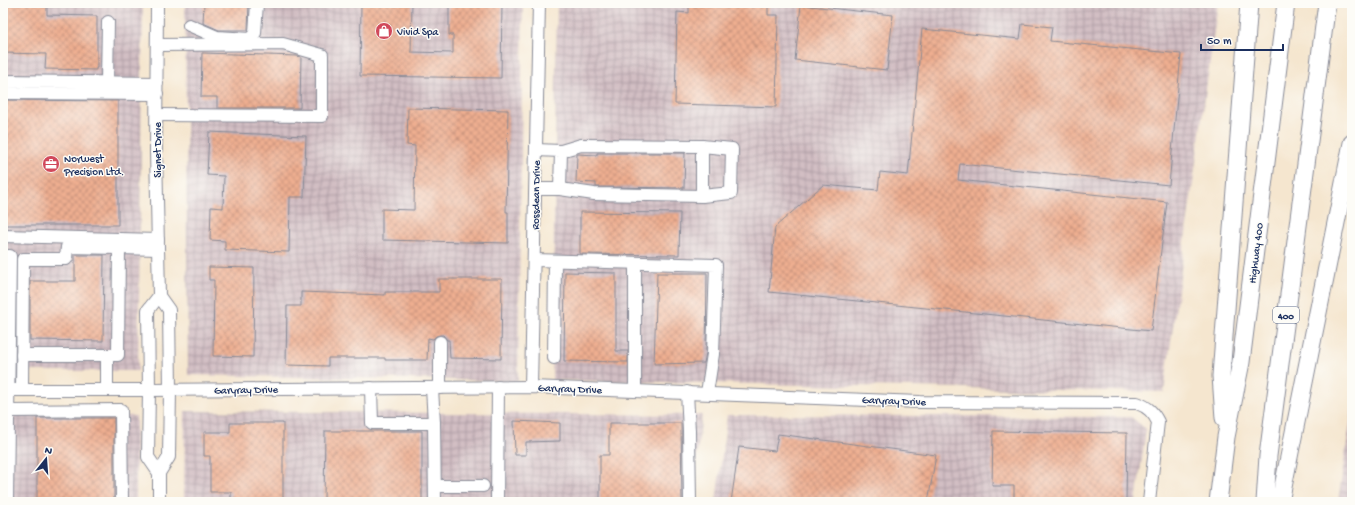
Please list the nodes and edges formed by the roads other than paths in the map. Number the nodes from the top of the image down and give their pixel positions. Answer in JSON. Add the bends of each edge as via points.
{"nodes":[{"id":1,"x":157,"y":3,"type":"edge"},
{"id":2,"x":257,"y":3,"type":"edge"},
{"id":3,"x":539,"y":3,"type":"edge"},
{"id":4,"x":1249,"y":3,"type":"edge"},
{"id":5,"x":1286,"y":3,"type":"edge"},
{"id":6,"x":1327,"y":3,"type":"edge"},
{"id":7,"x":108,"y":22,"type":"dead end"},
{"id":8,"x":189,"y":25,"type":"dead end"},
{"id":9,"x":157,"y":44,"type":"junction"},
{"id":10,"x":3,"y":81,"type":"edge"},
{"id":11,"x":107,"y":82,"type":"junction"},
{"id":12,"x":157,"y":88,"type":"junction"},
{"id":13,"x":3,"y":93,"type":"edge"},
{"id":14,"x":157,"y":115,"type":"junction"},
{"id":15,"x":1352,"y":143,"type":"edge"},
{"id":16,"x":702,"y":146,"type":"junction"},
{"id":17,"x":536,"y":150,"type":"junction"},
{"id":18,"x":561,"y":151,"type":"junction"},
{"id":19,"x":536,"y":189,"type":"junction"},
{"id":20,"x":560,"y":189,"type":"junction"},
{"id":21,"x":702,"y":196,"type":"junction"},
{"id":22,"x":3,"y":236,"type":"edge"},
{"id":23,"x":158,"y":244,"type":"junction"},
{"id":24,"x":119,"y":248,"type":"junction"},
{"id":25,"x":3,"y":256,"type":"edge"},
{"id":26,"x":534,"y":260,"type":"junction"},
{"id":27,"x":555,"y":261,"type":"junction"},
{"id":28,"x":635,"y":263,"type":"junction"},
{"id":29,"x":159,"y":296,"type":"junction"},
{"id":30,"x":440,"y":342,"type":"dead end"},
{"id":31,"x":22,"y":355,"type":"junction"},
{"id":32,"x":107,"y":355,"type":"junction"},
{"id":33,"x":554,"y":358,"type":"dead end"},
{"id":34,"x":498,"y":387,"type":"junction"},
{"id":35,"x":531,"y":387,"type":"junction"},
{"id":36,"x":371,"y":388,"type":"junction"},
{"id":37,"x":436,"y":388,"type":"junction"},
{"id":38,"x":6,"y":390,"type":"edge"},
{"id":39,"x":22,"y":390,"type":"junction"},
{"id":40,"x":107,"y":390,"type":"junction"},
{"id":41,"x":150,"y":390,"type":"junction"},
{"id":42,"x":170,"y":390,"type":"junction"},
{"id":43,"x":635,"y":390,"type":"junction"},
{"id":44,"x":687,"y":392,"type":"junction"},
{"id":45,"x":707,"y":393,"type":"junction"},
{"id":46,"x":9,"y":411,"type":"junction"},
{"id":47,"x":434,"y":423,"type":"junction"},
{"id":48,"x":1226,"y":437,"type":"junction"},
{"id":49,"x":159,"y":473,"type":"junction"},
{"id":50,"x":435,"y":486,"type":"junction"},
{"id":51,"x":483,"y":486,"type":"dead end"},
{"id":52,"x":7,"y":502,"type":"edge"},
{"id":53,"x":122,"y":502,"type":"edge"},
{"id":54,"x":159,"y":502,"type":"edge"},
{"id":55,"x":435,"y":502,"type":"edge"},
{"id":56,"x":497,"y":502,"type":"edge"},
{"id":57,"x":690,"y":502,"type":"edge"},
{"id":58,"x":1148,"y":502,"type":"edge"},
{"id":59,"x":1218,"y":502,"type":"edge"},
{"id":60,"x":1265,"y":502,"type":"edge"},
{"id":61,"x":1280,"y":502,"type":"edge"}],
"edges":[{"from":1,"to":9,"type":"street","name":"Signet Drive"},
{"from":2,"to":8,"type":"street","via":[[255,33],[250,39],[217,37]]},
{"from":3,"to":17,"type":"street","name":"Rossdean Drive"},
{"from":4,"to":48,"type":"highway","via":[[1221,376]]},
{"from":5,"to":48,"type":"highway","name":"Highway 400","via":[[1241,362]]},
{"from":6,"to":60,"type":"highway","number":"400","via":[[1268,456]]},
{"from":7,"to":11,"type":"street"},
{"from":9,"to":12,"type":"street","name":"Signet Drive"},
{"from":9,"to":14,"type":"street","via":[[283,44],[322,55],[322,116]]},
{"from":10,"to":11,"type":"street"},
{"from":11,"to":12,"type":"street"},
{"from":12,"to":13,"type":"street"},
{"from":12,"to":14,"type":"street","name":"Signet Drive"},
{"from":14,"to":23,"type":"street","name":"Signet Drive"},
{"from":15,"to":61,"type":"highway"},
{"from":16,"to":18,"type":"street","via":[[581,145]]},
{"from":16,"to":21,"type":"street"},
{"from":16,"to":21,"type":"street","via":[[732,149],[731,193]]},
{"from":17,"to":18,"type":"street"},
{"from":17,"to":19,"type":"street","name":"Rossdean Drive"},
{"from":18,"to":20,"type":"street"},
{"from":19,"to":20,"type":"street"},
{"from":19,"to":26,"type":"street","name":"Rossdean Drive"},
{"from":20,"to":21,"type":"street","via":[[594,194]]},
{"from":22,"to":23,"type":"street"},
{"from":23,"to":24,"type":"street"},
{"from":23,"to":29,"type":"street","name":"Signet Drive"},
{"from":24,"to":31,"type":"street","via":[[67,247],[66,259],[23,259]]},
{"from":24,"to":32,"type":"street","via":[[118,355]]},
{"from":25,"to":38,"type":"street","via":[[10,256]]},
{"from":26,"to":27,"type":"street"},
{"from":26,"to":35,"type":"street","name":"Rossdean Drive"},
{"from":27,"to":28,"type":"street"},
{"from":27,"to":33,"type":"street"},
{"from":28,"to":43,"type":"street"},
{"from":28,"to":45,"type":"street","via":[[716,265],[713,354]]},
{"from":29,"to":41,"type":"street","via":[[148,310]]},
{"from":29,"to":42,"type":"street","name":"Signet Drive","via":[[169,310]]},
{"from":30,"to":37,"type":"street"},
{"from":31,"to":32,"type":"street"},
{"from":31,"to":39,"type":"street"},
{"from":32,"to":40,"type":"street"},
{"from":34,"to":35,"type":"street","name":"Garyray Drive"},
{"from":34,"to":37,"type":"street","name":"Garyray Drive"},
{"from":34,"to":56,"type":"street"},
{"from":35,"to":43,"type":"street","name":"Garyray Drive"},
{"from":36,"to":37,"type":"street","name":"Garyray Drive"},
{"from":36,"to":42,"type":"street","name":"Garyray Drive"},
{"from":36,"to":47,"type":"street","via":[[372,423]]},
{"from":37,"to":47,"type":"street"},
{"from":38,"to":39,"type":"street","name":"Garyray Drive"},
{"from":38,"to":46,"type":"street"},
{"from":39,"to":40,"type":"street","name":"Garyray Drive"},
{"from":40,"to":41,"type":"street","name":"Garyray Drive"},
{"from":41,"to":42,"type":"street","name":"Garyray Drive"},
{"from":41,"to":49,"type":"street","via":[[148,457]]},
{"from":42,"to":49,"type":"street","name":"Signet Drive","via":[[169,457]]},
{"from":43,"to":44,"type":"street","name":"Garyray Drive"},
{"from":44,"to":45,"type":"street","name":"Garyray Drive"},
{"from":44,"to":57,"type":"street"},
{"from":45,"to":58,"type":"street","name":"Garyray Drive","via":[[920,402],[1137,403],[1153,412],[1158,422]]},
{"from":46,"to":52,"type":"street"},
{"from":46,"to":53,"type":"street","via":[[121,410]]},
{"from":47,"to":50,"type":"street"},
{"from":48,"to":59,"type":"highway","name":"Highway 400"},
{"from":49,"to":54,"type":"street"},
{"from":50,"to":51,"type":"street"},
{"from":50,"to":55,"type":"street"}]}
